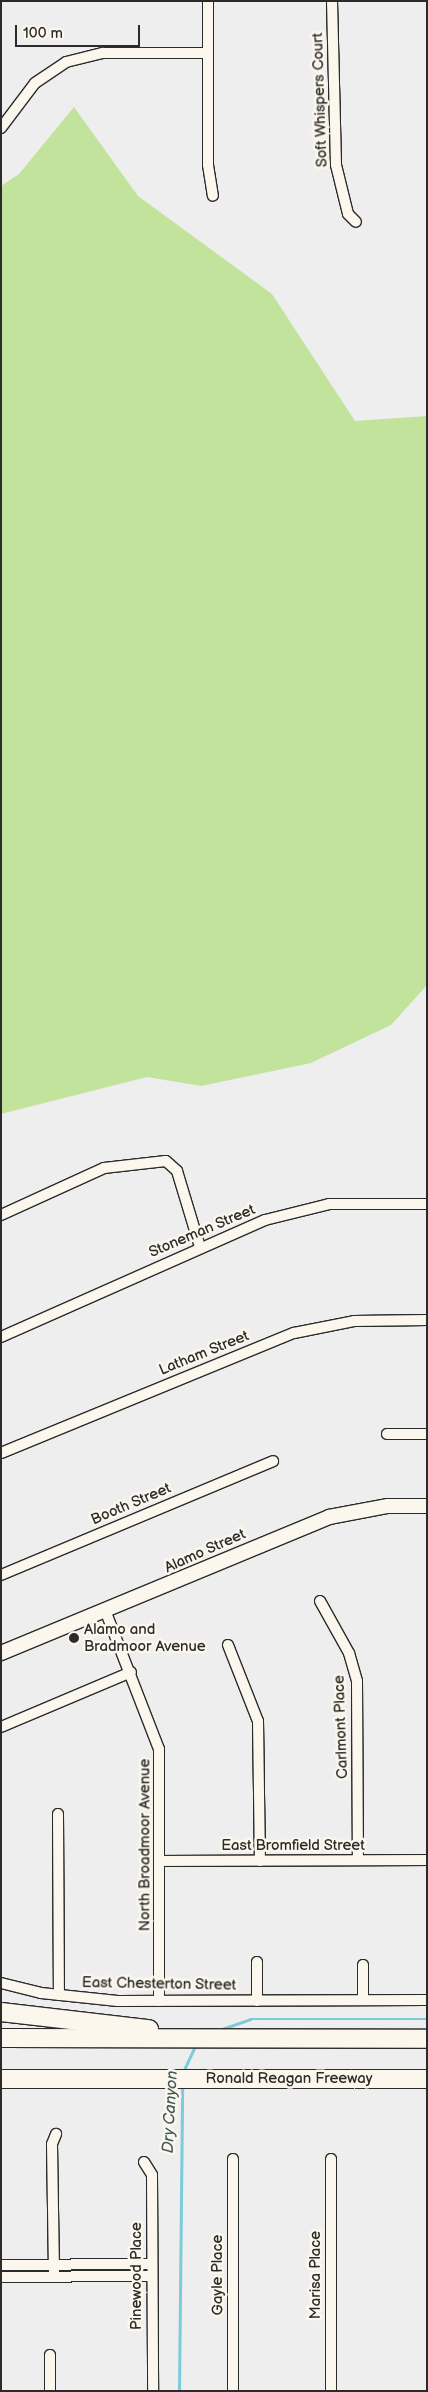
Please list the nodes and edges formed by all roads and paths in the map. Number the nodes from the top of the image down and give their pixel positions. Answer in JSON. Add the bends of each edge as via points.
{"nodes":[{"id":1,"x":208,"y":1,"type":"edge"},
{"id":2,"x":332,"y":1,"type":"edge"},
{"id":3,"x":208,"y":52,"type":"junction"},
{"id":4,"x":1,"y":128,"type":"edge"},
{"id":5,"x":213,"y":196,"type":"dead end"},
{"id":6,"x":356,"y":222,"type":"dead end"},
{"id":7,"x":427,"y":1204,"type":"edge"},
{"id":8,"x":1,"y":1214,"type":"edge"},
{"id":9,"x":200,"y":1246,"type":"junction"},
{"id":10,"x":427,"y":1320,"type":"edge"},
{"id":11,"x":1,"y":1337,"type":"edge"},
{"id":12,"x":387,"y":1434,"type":"dead end"},
{"id":13,"x":427,"y":1434,"type":"edge"},
{"id":14,"x":1,"y":1453,"type":"edge"},
{"id":15,"x":273,"y":1461,"type":"dead end"},
{"id":16,"x":427,"y":1506,"type":"edge"},
{"id":17,"x":1,"y":1575,"type":"edge"},
{"id":18,"x":320,"y":1601,"type":"dead end"},
{"id":19,"x":105,"y":1610,"type":"junction"},
{"id":20,"x":228,"y":1645,"type":"dead end"},
{"id":21,"x":1,"y":1652,"type":"edge"},
{"id":22,"x":132,"y":1672,"type":"junction"},
{"id":23,"x":1,"y":1727,"type":"edge"},
{"id":24,"x":58,"y":1814,"type":"dead end"},
{"id":25,"x":358,"y":1860,"type":"junction"},
{"id":26,"x":427,"y":1860,"type":"edge"},
{"id":27,"x":160,"y":1861,"type":"junction"},
{"id":28,"x":260,"y":1861,"type":"junction"},
{"id":29,"x":257,"y":1962,"type":"dead end"},
{"id":30,"x":363,"y":1965,"type":"dead end"},
{"id":31,"x":1,"y":1982,"type":"edge"},
{"id":32,"x":59,"y":1995,"type":"junction"},
{"id":33,"x":363,"y":2000,"type":"junction"},
{"id":34,"x":427,"y":2000,"type":"edge"},
{"id":35,"x":159,"y":2001,"type":"junction"},
{"id":36,"x":257,"y":2001,"type":"junction"},
{"id":37,"x":1,"y":2012,"type":"edge"},
{"id":38,"x":1,"y":2038,"type":"edge"},
{"id":39,"x":190,"y":2038,"type":"junction"},
{"id":40,"x":427,"y":2039,"type":"edge"},
{"id":41,"x":1,"y":2079,"type":"edge"},
{"id":42,"x":116,"y":2079,"type":"junction"},
{"id":43,"x":427,"y":2079,"type":"edge"},
{"id":44,"x":1,"y":2091,"type":"edge"},
{"id":45,"x":56,"y":2134,"type":"dead end"},
{"id":46,"x":234,"y":2159,"type":"dead end"},
{"id":47,"x":331,"y":2159,"type":"dead end"},
{"id":48,"x":144,"y":2162,"type":"dead end"},
{"id":49,"x":152,"y":2264,"type":"junction"},
{"id":50,"x":1,"y":2265,"type":"edge"},
{"id":51,"x":54,"y":2265,"type":"junction"},
{"id":52,"x":54,"y":2276,"type":"junction"},
{"id":53,"x":152,"y":2276,"type":"junction"},
{"id":54,"x":1,"y":2277,"type":"edge"},
{"id":55,"x":50,"y":2355,"type":"dead end"},
{"id":56,"x":50,"y":2391,"type":"edge"},
{"id":57,"x":153,"y":2391,"type":"edge"},
{"id":58,"x":233,"y":2391,"type":"edge"},
{"id":59,"x":331,"y":2391,"type":"edge"}],
"edges":[{"from":1,"to":3,"type":"street"},
{"from":2,"to":6,"type":"street","name":"Soft Whispers Court","via":[[336,165],[348,214]]},
{"from":3,"to":4,"type":"street","via":[[103,53],[66,62],[35,83]]},
{"from":3,"to":5,"type":"street"},
{"from":7,"to":9,"type":"street","name":"Stoneman Street","via":[[371,1202],[307,1208]]},
{"from":8,"to":9,"type":"street","via":[[104,1168],[166,1161],[177,1171]]},
{"from":9,"to":11,"type":"street","name":"Stoneman Street"},
{"from":10,"to":14,"type":"street","name":"Latham Street","via":[[354,1321],[294,1333]]},
{"from":12,"to":13,"type":"street"},
{"from":15,"to":17,"type":"street","name":"Booth Street"},
{"from":16,"to":19,"type":"main road","name":"Alamo Street","via":[[388,1506],[329,1517]]},
{"from":18,"to":25,"type":"street","name":"Carlmont Place","via":[[349,1653],[357,1681]]},
{"from":19,"to":21,"type":"main road","name":"Alamo Street"},
{"from":19,"to":22,"type":"street","name":"North Broadmoor Avenue"},
{"from":20,"to":28,"type":"street","via":[[258,1721]]},
{"from":22,"to":23,"type":"street"},
{"from":22,"to":27,"type":"street","name":"North Broadmoor Avenue","via":[[159,1749]]},
{"from":24,"to":32,"type":"street"},
{"from":25,"to":26,"type":"street","name":"East Bromfield Street"},
{"from":25,"to":28,"type":"street","name":"East Bromfield Street"},
{"from":27,"to":28,"type":"street","name":"East Bromfield Street"},
{"from":27,"to":35,"type":"street","name":"North Broadmoor Avenue"},
{"from":29,"to":36,"type":"street","name":"East Chesterton Street"},
{"from":30,"to":33,"type":"street"},
{"from":31,"to":32,"type":"street","name":"East Chesterton Street"},
{"from":32,"to":35,"type":"street","name":"East Chesterton Street"},
{"from":33,"to":34,"type":"street","name":"East Chesterton Street"},
{"from":33,"to":36,"type":"street","name":"East Chesterton Street"},
{"from":35,"to":36,"type":"street","name":"East Chesterton Street"},
{"from":37,"to":39,"type":"highway","via":[[140,2027]]},
{"from":38,"to":39,"type":"highway"},
{"from":39,"to":40,"type":"highway"},
{"from":41,"to":42,"type":"highway","name":"Ronald Reagan Freeway"},
{"from":42,"to":43,"type":"highway","name":"Ronald Reagan Freeway"},
{"from":42,"to":44,"type":"highway"},
{"from":45,"to":51,"type":"street","via":[[52,2144]]},
{"from":46,"to":58,"type":"street","name":"Gayle Place"},
{"from":47,"to":59,"type":"street","name":"Marisa Place"},
{"from":48,"to":49,"type":"street","name":"Pinewood Place","via":[[152,2175]]},
{"from":49,"to":51,"type":"street"},
{"from":49,"to":53,"type":"street","name":"Pinewood Place"},
{"from":50,"to":51,"type":"street"},
{"from":51,"to":52,"type":"street"},
{"from":52,"to":53,"type":"street"},
{"from":52,"to":54,"type":"street"},
{"from":53,"to":57,"type":"street","name":"Pinewood Place"},
{"from":55,"to":56,"type":"street"}]}
